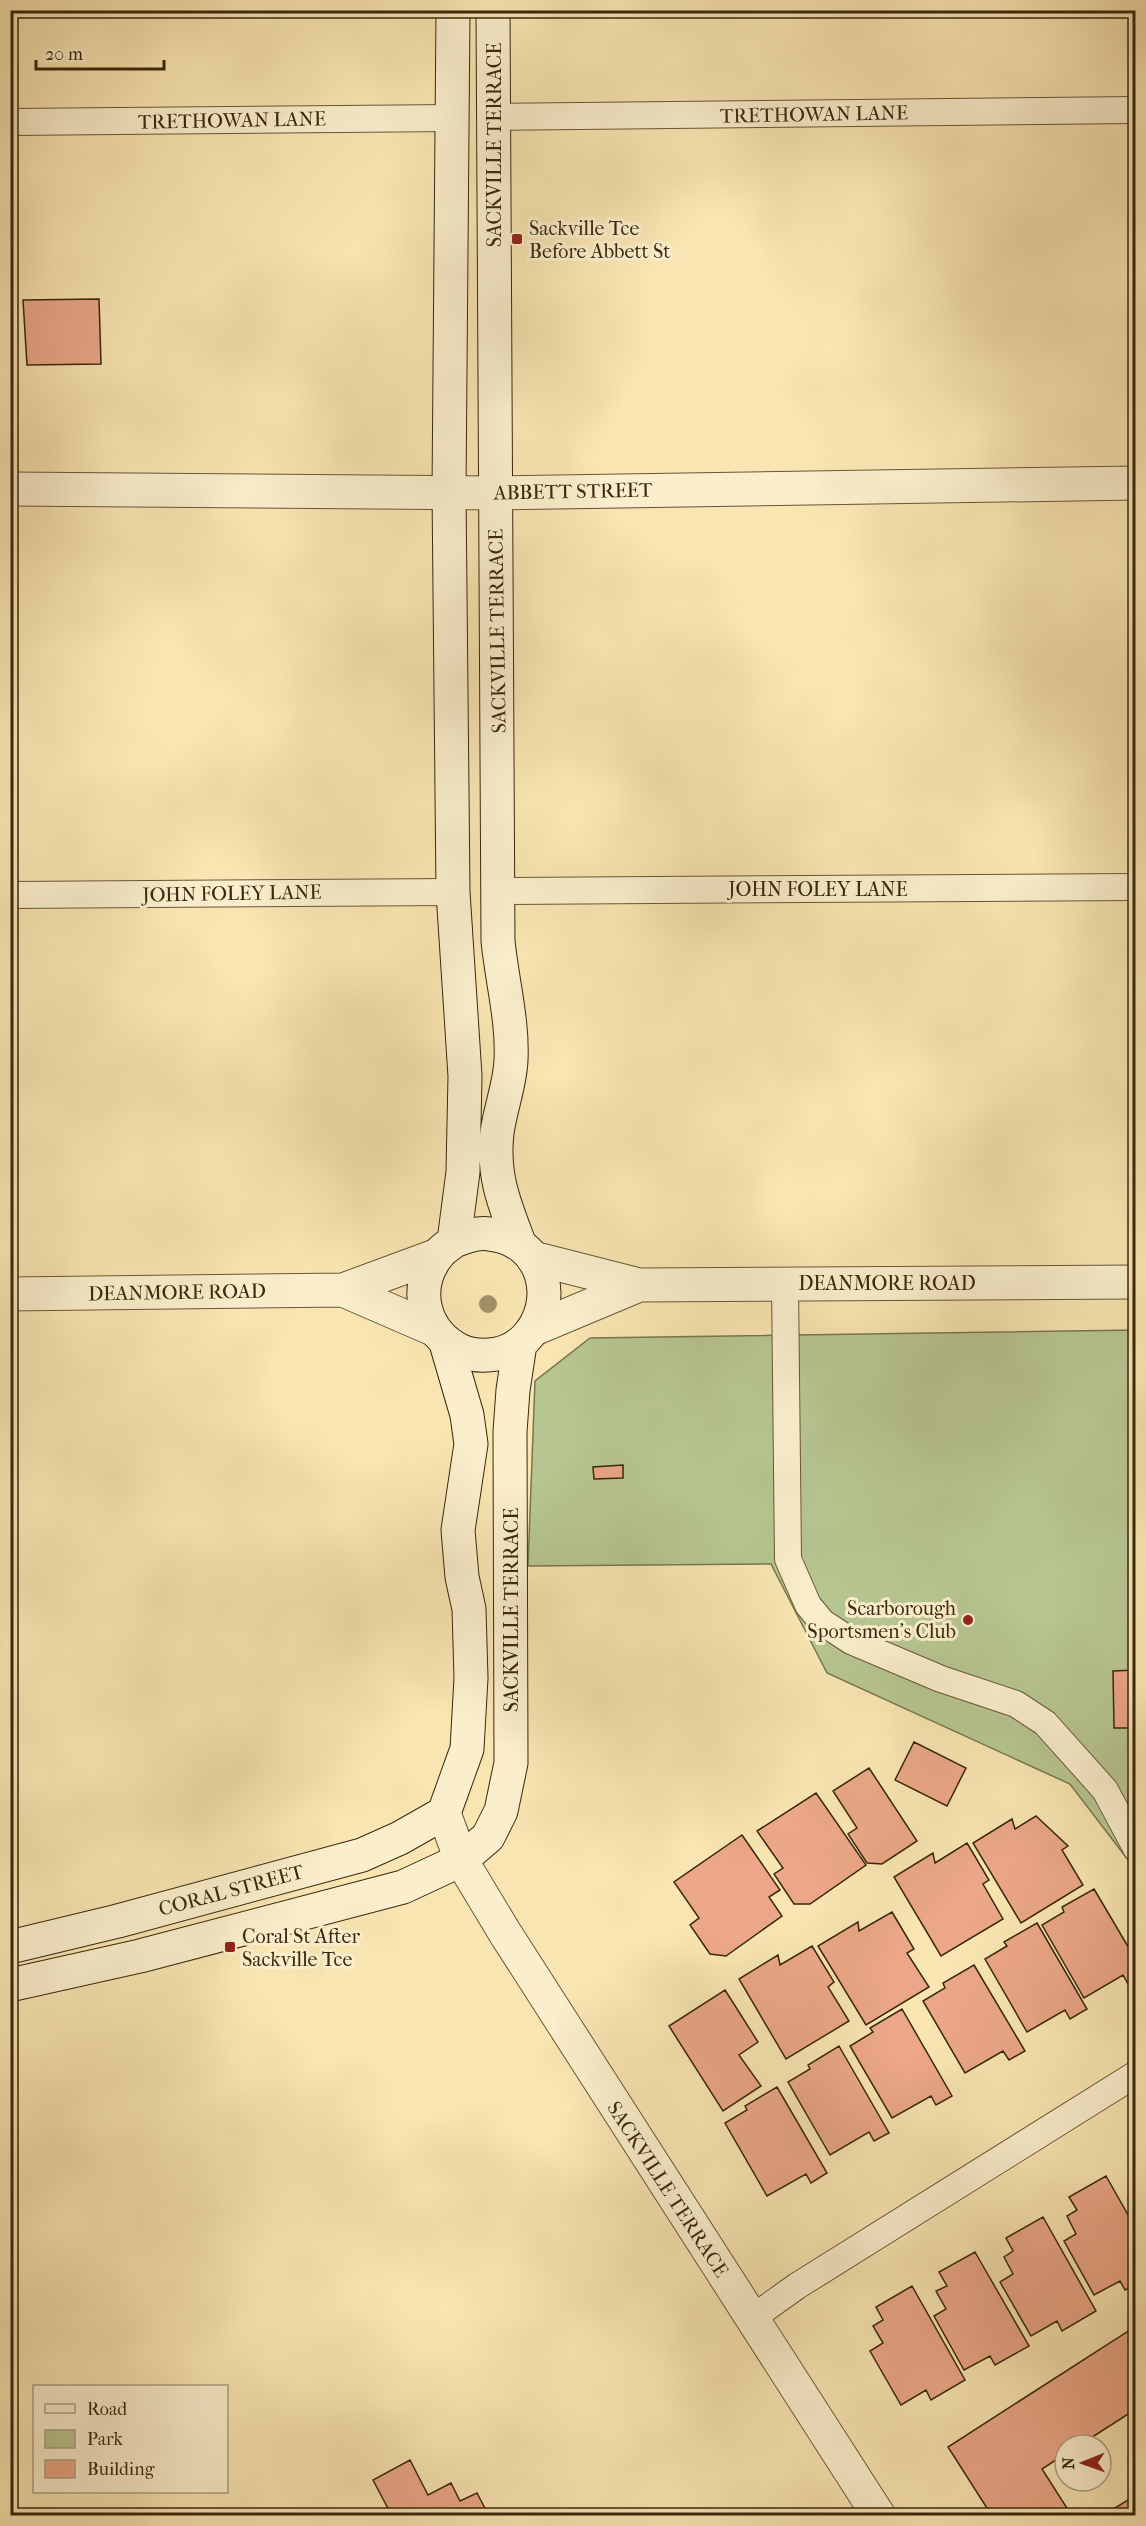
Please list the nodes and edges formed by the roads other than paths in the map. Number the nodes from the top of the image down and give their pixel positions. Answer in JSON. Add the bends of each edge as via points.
{"nodes":[{"id":1,"x":453,"y":10,"type":"edge"},
{"id":2,"x":493,"y":10,"type":"edge"},
{"id":3,"x":1136,"y":110,"type":"edge"},
{"id":4,"x":493,"y":117,"type":"junction"},
{"id":5,"x":453,"y":118,"type":"junction"},
{"id":6,"x":10,"y":122,"type":"edge"},
{"id":7,"x":1136,"y":483,"type":"edge"},
{"id":8,"x":10,"y":489,"type":"edge"},
{"id":9,"x":449,"y":491,"type":"junction"},
{"id":10,"x":495,"y":493,"type":"junction"},
{"id":11,"x":1136,"y":887,"type":"edge"},
{"id":12,"x":500,"y":891,"type":"junction"},
{"id":13,"x":453,"y":892,"type":"junction"},
{"id":14,"x":10,"y":895,"type":"edge"},
{"id":15,"x":446,"y":1248,"type":"junction"},
{"id":16,"x":526,"y":1251,"type":"junction"},
{"id":17,"x":1136,"y":1282,"type":"edge"},
{"id":18,"x":785,"y":1284,"type":"junction"},
{"id":19,"x":639,"y":1285,"type":"junction"},
{"id":20,"x":343,"y":1290,"type":"junction"},
{"id":21,"x":10,"y":1294,"type":"edge"},
{"id":22,"x":440,"y":1336,"type":"junction"},
{"id":23,"x":527,"y":1336,"type":"junction"},
{"id":24,"x":444,"y":1813,"type":"junction"},
{"id":25,"x":1136,"y":1848,"type":"edge"},
{"id":26,"x":461,"y":1860,"type":"junction"},
{"id":27,"x":10,"y":1947,"type":"edge"},
{"id":28,"x":10,"y":1985,"type":"edge"},
{"id":29,"x":1136,"y":2074,"type":"edge"},
{"id":30,"x":751,"y":2319,"type":"junction"},
{"id":31,"x":879,"y":2516,"type":"edge"}],
"edges":[{"from":1,"to":5,"type":"main road","name":"SACKVILLE TERRACE"},
{"from":2,"to":4,"type":"main road","name":"SACKVILLE TERRACE"},
{"from":3,"to":4,"type":"lane","name":"TRETHOWAN LANE"},
{"from":4,"to":10,"type":"main road","name":"SACKVILLE TERRACE"},
{"from":5,"to":6,"type":"lane","name":"TRETHOWAN LANE"},
{"from":5,"to":9,"type":"main road","name":"SACKVILLE TERRACE"},
{"from":7,"to":10,"type":"main road","name":"ABBETT STREET"},
{"from":8,"to":9,"type":"main road","name":"ABBETT STREET"},
{"from":9,"to":10,"type":"main road","name":"ABBETT STREET"},
{"from":9,"to":13,"type":"main road","name":"SACKVILLE TERRACE"},
{"from":10,"to":12,"type":"main road","name":"SACKVILLE TERRACE"},
{"from":11,"to":12,"type":"lane","name":"JOHN FOLEY LANE"},
{"from":12,"to":16,"type":"main road","name":"SACKVILLE TERRACE","via":[[498,941],[511,1028],[511,1062],[497,1132],[495,1169],[505,1206]]},
{"from":13,"to":14,"type":"lane","name":"JOHN FOLEY LANE"},
{"from":13,"to":15,"type":"main road","name":"SACKVILLE TERRACE","via":[[465,1076],[463,1172]]},
{"from":15,"to":16,"type":"main road","via":[[470,1235],[488,1233],[505,1237]]},
{"from":15,"to":20,"type":"main road","name":"DEANMORE ROAD"},
{"from":15,"to":22,"type":"main road","name":"SACKVILLE TERRACE","via":[[428,1272],[423,1291],[425,1311]]},
{"from":16,"to":19,"type":"main road","name":"DEANMORE ROAD"},
{"from":16,"to":23,"type":"main road","name":"SACKVILLE TERRACE","via":[[542,1275],[545,1293],[543,1312]]},
{"from":17,"to":18,"type":"main road","name":"DEANMORE ROAD"},
{"from":18,"to":19,"type":"main road","name":"DEANMORE ROAD"},
{"from":18,"to":25,"type":"lane","via":[[788,1559],[808,1605],[822,1623],[851,1641],[941,1679],[1016,1704],[1045,1724],[1105,1790]]},
{"from":19,"to":23,"type":"main road","name":"DEANMORE ROAD"},
{"from":20,"to":21,"type":"main road","name":"DEANMORE ROAD"},
{"from":20,"to":22,"type":"main road","name":"DEANMORE ROAD"},
{"from":22,"to":23,"type":"main road","via":[[464,1352],[484,1356],[503,1353]]},
{"from":22,"to":24,"type":"main road","name":"SACKVILLE TERRACE","via":[[467,1415],[471,1444],[458,1530],[469,1609],[467,1749]]},
{"from":23,"to":26,"type":"main road","name":"SACKVILLE TERRACE","via":[[513,1390],[510,1432],[511,1763],[501,1811],[488,1837]]},
{"from":24,"to":26,"type":"main road","name":"SACKVILLE TERRACE"},
{"from":24,"to":27,"type":"main road","name":"CORAL STREET","via":[[362,1855]]},
{"from":26,"to":28,"type":"main road","name":"SACKVILLE TERRACE","via":[[403,1887],[140,1956]]},
{"from":26,"to":30,"type":"main road","name":"SACKVILLE TERRACE"},
{"from":29,"to":30,"type":"lane","via":[[797,2286]]},
{"from":30,"to":31,"type":"main road","name":"SACKVILLE TERRACE"}]}
